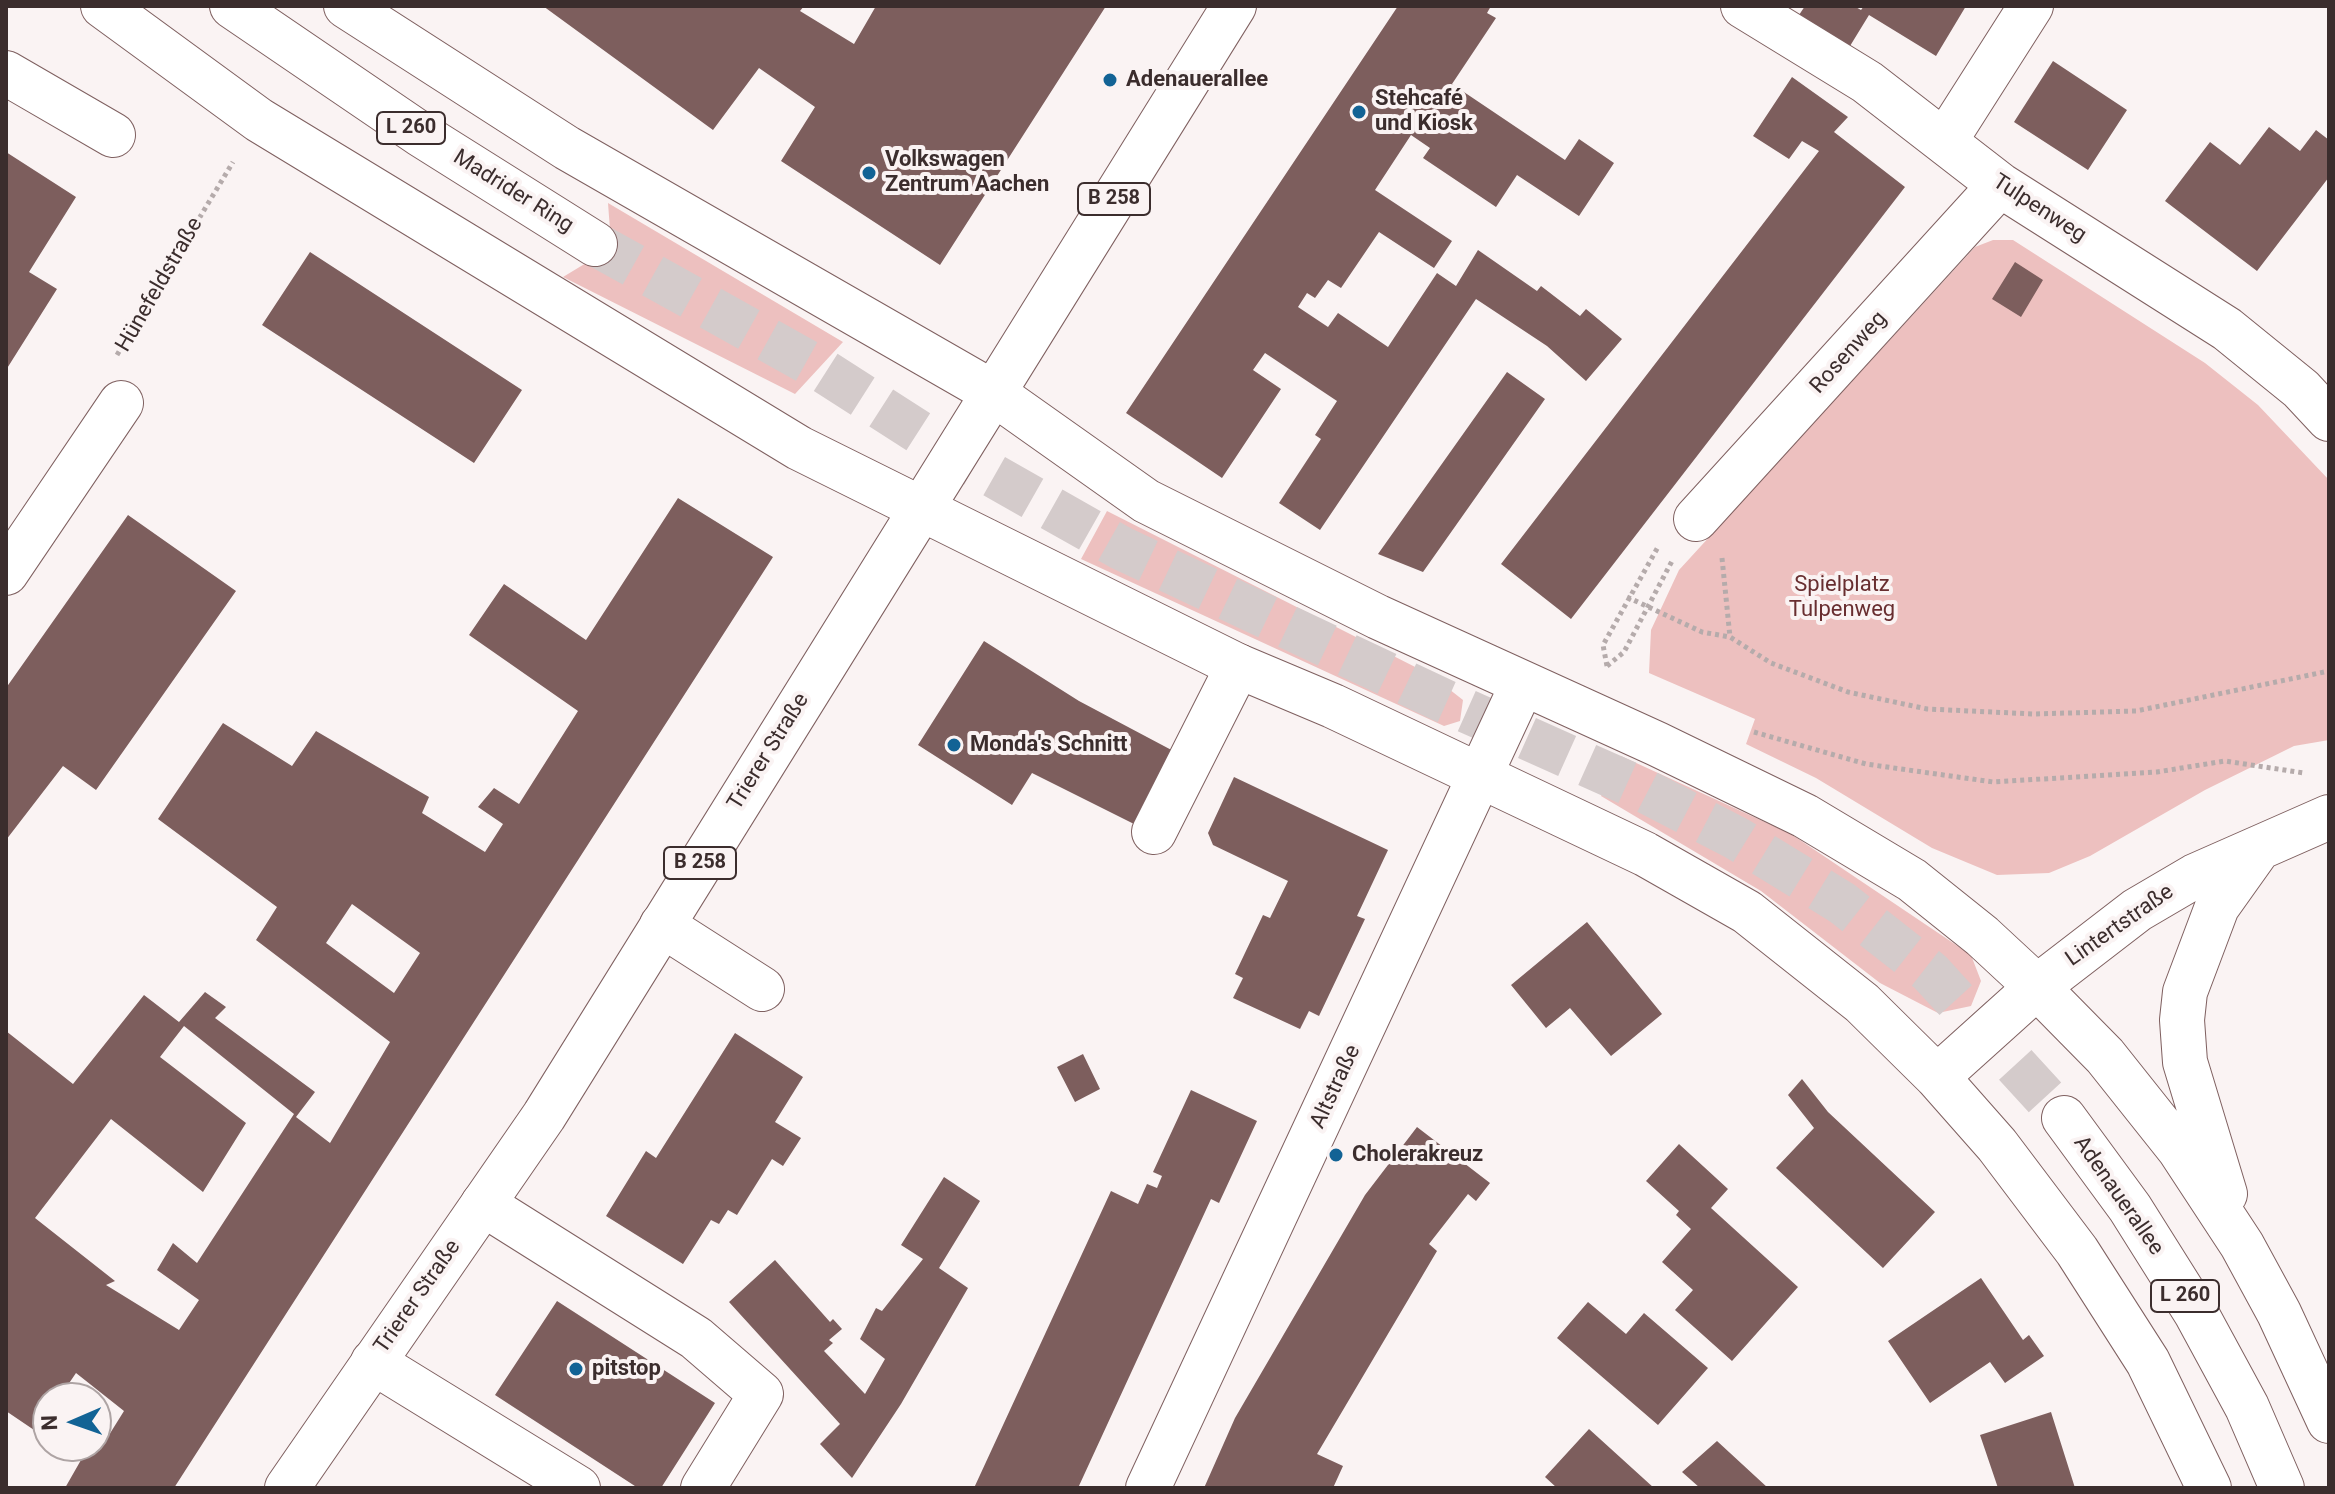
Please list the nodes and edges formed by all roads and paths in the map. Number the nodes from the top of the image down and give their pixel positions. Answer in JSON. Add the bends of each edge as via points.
{"nodes":[{"id":1,"x":103,"y":6,"type":"edge"},
{"id":2,"x":232,"y":6,"type":"edge"},
{"id":3,"x":346,"y":6,"type":"edge"},
{"id":4,"x":1234,"y":6,"type":"edge"},
{"id":5,"x":1743,"y":6,"type":"edge"},
{"id":6,"x":2031,"y":6,"type":"edge"},
{"id":7,"x":6,"y":73,"type":"edge"},
{"id":8,"x":259,"y":120,"type":"junction"},
{"id":9,"x":113,"y":135,"type":"dead end"},
{"id":10,"x":1945,"y":141,"type":"junction"},
{"id":11,"x":2000,"y":185,"type":"junction"},
{"id":12,"x":595,"y":244,"type":"tunnel mouth"},
{"id":13,"x":992,"y":392,"type":"junction"},
{"id":14,"x":121,"y":403,"type":"joint"},
{"id":15,"x":2329,"y":419,"type":"edge"},
{"id":16,"x":1706,"y":508,"type":"junction"},
{"id":17,"x":919,"y":510,"type":"junction"},
{"id":18,"x":6,"y":573,"type":"edge"},
{"id":19,"x":1627,"y":597,"type":"junction"},
{"id":20,"x":1646,"y":605,"type":"junction"},
{"id":21,"x":1730,"y":637,"type":"junction"},
{"id":22,"x":1238,"y":666,"type":"junction"},
{"id":23,"x":1607,"y":666,"type":"junction"},
{"id":24,"x":2329,"y":671,"type":"edge"},
{"id":25,"x":1621,"y":673,"type":"dead end"},
{"id":26,"x":1522,"y":685,"type":"junction"},
{"id":27,"x":1750,"y":731,"type":"dead end"},
{"id":28,"x":2314,"y":774,"type":"dead end"},
{"id":29,"x":1482,"y":775,"type":"junction"},
{"id":30,"x":2329,"y":817,"type":"edge"},
{"id":31,"x":1154,"y":832,"type":"dead end"},
{"id":32,"x":2261,"y":846,"type":"junction"},
{"id":33,"x":662,"y":925,"type":"junction"},
{"id":34,"x":2037,"y":987,"type":"junction"},
{"id":35,"x":762,"y":989,"type":"dead end"},
{"id":36,"x":1937,"y":1077,"type":"junction"},
{"id":37,"x":2064,"y":1118,"type":"tunnel mouth"},
{"id":38,"x":483,"y":1204,"type":"junction"},
{"id":39,"x":2242,"y":1245,"type":"junction"},
{"id":40,"x":373,"y":1362,"type":"junction"},
{"id":41,"x":2329,"y":1421,"type":"edge"},
{"id":42,"x":287,"y":1488,"type":"edge"},
{"id":43,"x":578,"y":1488,"type":"edge"},
{"id":44,"x":703,"y":1488,"type":"edge"},
{"id":45,"x":1148,"y":1488,"type":"edge"},
{"id":46,"x":2209,"y":1488,"type":"edge"},
{"id":47,"x":2282,"y":1488,"type":"edge"}],
"edges":[{"from":1,"to":8,"type":"main road"},
{"from":2,"to":12,"type":"main road","name":"Madrider Ring","number":"L 260"},
{"from":3,"to":13,"type":"main road","via":[[567,148]]},
{"from":4,"to":13,"type":"main road","name":"Trierer Straße","number":"B 258"},
{"from":5,"to":10,"type":"main road","name":"Tulpenweg","via":[[1867,82]]},
{"from":6,"to":10,"type":"main road"},
{"from":7,"to":9,"type":"main road"},
{"from":8,"to":14,"type":"path","name":"Hünefeldstraße","via":[[117,353]]},
{"from":8,"to":17,"type":"main road","via":[[760,426]]},
{"from":10,"to":11,"type":"main road","name":"Tulpenweg"},
{"from":11,"to":15,"type":"main road","name":"Tulpenweg","via":[[2227,329]]},
{"from":11,"to":16,"type":"main road","name":"Rosenweg"},
{"from":13,"to":17,"type":"main road","name":"Trierer Straße","number":"B 258"},
{"from":13,"to":26,"type":"main road","via":[[1146,501]]},
{"from":14,"to":18,"type":"main road"},
{"from":16,"to":19,"type":"path","via":[[1676,526]]},
{"from":16,"to":20,"type":"path"},
{"from":16,"to":21,"type":"path"},
{"from":17,"to":22,"type":"main road"},
{"from":17,"to":33,"type":"main road","name":"Trierer Straße","number":"B 258"},
{"from":19,"to":20,"type":"path"},
{"from":19,"to":23,"type":"path","via":[[1603,645]]},
{"from":20,"to":21,"type":"path","via":[[1702,632]]},
{"from":20,"to":23,"type":"path","via":[[1624,652]]},
{"from":21,"to":24,"type":"path","via":[[1771,663],[1848,692],[1927,709],[2136,711]]},
{"from":22,"to":29,"type":"main road"},
{"from":22,"to":31,"type":"main road"},
{"from":23,"to":25,"type":"path"},
{"from":23,"to":26,"type":"path"},
{"from":26,"to":29,"type":"main road","name":"Altstraße"},
{"from":26,"to":34,"type":"main road","via":[[1805,816],[1912,880]]},
{"from":27,"to":28,"type":"path","via":[[1866,764],[1993,782],[2157,772],[2225,761]]},
{"from":29,"to":36,"type":"main road","via":[[1645,854],[1747,912],[1862,1003]]},
{"from":29,"to":45,"type":"main road","name":"Altstraße"},
{"from":30,"to":32,"type":"main road","name":"Lintertstraße"},
{"from":32,"to":34,"type":"main road","name":"Lintertstraße","via":[[2137,910]]},
{"from":32,"to":39,"type":"main road","via":[[2217,907],[2185,992],[2182,1020],[2185,1062]]},
{"from":33,"to":35,"type":"main road"},
{"from":33,"to":38,"type":"main road","name":"Trierer Straße","number":"B 258"},
{"from":34,"to":36,"type":"main road","name":"Lintertstraße"},
{"from":34,"to":39,"type":"main road","via":[[2136,1094]]},
{"from":36,"to":46,"type":"main road","via":[[1997,1145],[2077,1251],[2148,1362]]},
{"from":37,"to":47,"type":"main road","name":"Adenauerallee","number":"L 260","via":[[2130,1208],[2196,1313],[2247,1407]]},
{"from":38,"to":40,"type":"main road","name":"Trierer Straße","number":"B 258"},
{"from":38,"to":44,"type":"main road","via":[[696,1338],[761,1394]]},
{"from":39,"to":41,"type":"main road"},
{"from":40,"to":42,"type":"main road","name":"Trierer Straße","number":"B 258"},
{"from":40,"to":43,"type":"main road"}]}
